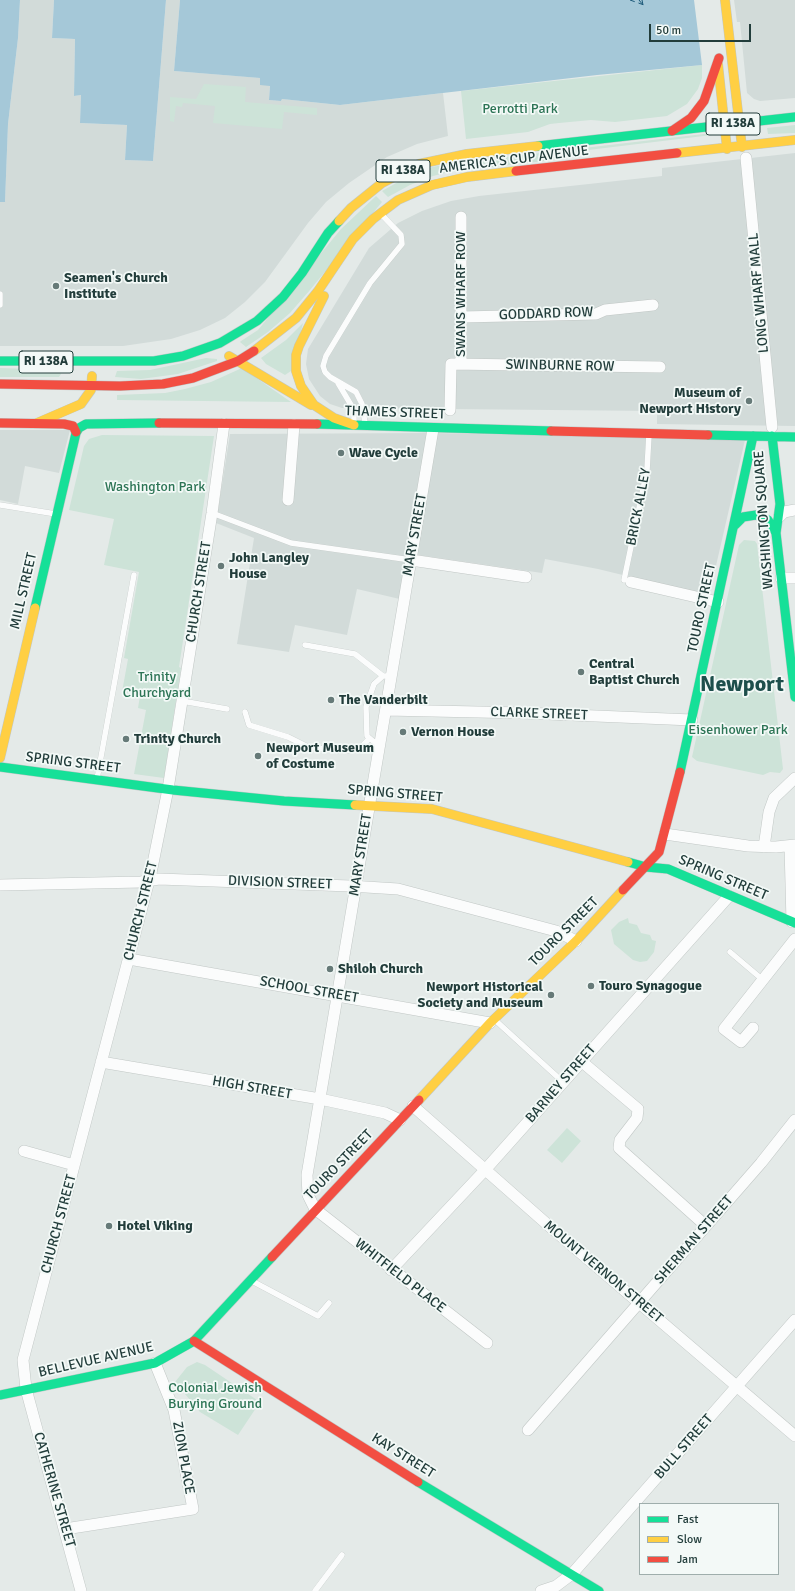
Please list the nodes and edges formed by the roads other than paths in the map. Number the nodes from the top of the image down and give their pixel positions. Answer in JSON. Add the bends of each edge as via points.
{"nodes":[{"id":1,"x":725,"y":0,"type":"edge"},
{"id":2,"x":728,"y":22,"type":"junction"},
{"id":3,"x":719,"y":58,"type":"junction"},
{"id":4,"x":795,"y":117,"type":"edge"},
{"id":5,"x":739,"y":123,"type":"junction"},
{"id":6,"x":724,"y":125,"type":"junction"},
{"id":7,"x":672,"y":132,"type":"junction"},
{"id":8,"x":795,"y":140,"type":"edge"},
{"id":9,"x":742,"y":147,"type":"junction"},
{"id":10,"x":727,"y":148,"type":"junction"},
{"id":11,"x":746,"y":158,"type":"dead end"},
{"id":12,"x":380,"y":213,"type":"junction"},
{"id":13,"x":461,"y":217,"type":"dead end"},
{"id":14,"x":353,"y":239,"type":"junction"},
{"id":15,"x":0,"y":294,"type":"edge"},
{"id":16,"x":0,"y":305,"type":"edge"},
{"id":17,"x":653,"y":305,"type":"dead end"},
{"id":18,"x":462,"y":317,"type":"junction"},
{"id":19,"x":203,"y":350,"type":"junction"},
{"id":20,"x":0,"y":361,"type":"edge"},
{"id":21,"x":238,"y":361,"type":"junction"},
{"id":22,"x":93,"y":362,"type":"junction"},
{"id":23,"x":461,"y":364,"type":"junction"},
{"id":24,"x":660,"y":367,"type":"dead end"},
{"id":25,"x":338,"y":383,"type":"junction"},
{"id":26,"x":0,"y":384,"type":"edge"},
{"id":27,"x":92,"y":386,"type":"junction"},
{"id":28,"x":320,"y":410,"type":"junction"},
{"id":29,"x":450,"y":410,"type":"dead end"},
{"id":30,"x":0,"y":423,"type":"edge"},
{"id":31,"x":37,"y":423,"type":"junction"},
{"id":32,"x":224,"y":424,"type":"junction"},
{"id":33,"x":294,"y":425,"type":"junction"},
{"id":34,"x":354,"y":425,"type":"junction"},
{"id":35,"x":365,"y":425,"type":"junction"},
{"id":36,"x":433,"y":429,"type":"junction"},
{"id":37,"x":76,"y":432,"type":"junction"},
{"id":38,"x":772,"y":432,"type":"junction"},
{"id":39,"x":648,"y":433,"type":"junction"},
{"id":40,"x":753,"y":436,"type":"junction"},
{"id":41,"x":795,"y":436,"type":"edge"},
{"id":42,"x":288,"y":500,"type":"dead end"},
{"id":43,"x":0,"y":505,"type":"edge"},
{"id":44,"x":795,"y":510,"type":"edge"},
{"id":45,"x":212,"y":513,"type":"junction"},
{"id":46,"x":56,"y":514,"type":"junction"},
{"id":47,"x":779,"y":517,"type":"junction"},
{"id":48,"x":735,"y":525,"type":"junction"},
{"id":49,"x":776,"y":533,"type":"junction"},
{"id":50,"x":411,"y":560,"type":"junction"},
{"id":51,"x":134,"y":575,"type":"dead end"},
{"id":52,"x":526,"y":577,"type":"dead end"},
{"id":53,"x":781,"y":578,"type":"junction"},
{"id":54,"x":795,"y":578,"type":"edge"},
{"id":55,"x":628,"y":581,"type":"joint"},
{"id":56,"x":718,"y":602,"type":"junction"},
{"id":57,"x":305,"y":645,"type":"dead end"},
{"id":58,"x":793,"y":654,"type":"edge"},
{"id":59,"x":387,"y":676,"type":"junction"},
{"id":60,"x":795,"y":697,"type":"edge"},
{"id":61,"x":182,"y":701,"type":"junction"},
{"id":62,"x":227,"y":709,"type":"dead end"},
{"id":63,"x":386,"y":710,"type":"junction"},
{"id":64,"x":245,"y":712,"type":"dead end"},
{"id":65,"x":692,"y":720,"type":"junction"},
{"id":66,"x":369,"y":739,"type":"junction"},
{"id":67,"x":379,"y":746,"type":"junction"},
{"id":68,"x":0,"y":758,"type":"edge"},
{"id":69,"x":0,"y":767,"type":"edge"},
{"id":70,"x":795,"y":778,"type":"edge"},
{"id":71,"x":97,"y":780,"type":"junction"},
{"id":72,"x":168,"y":789,"type":"junction"},
{"id":73,"x":369,"y":805,"type":"junction"},
{"id":74,"x":665,"y":834,"type":"junction"},
{"id":75,"x":793,"y":845,"type":"edge"},
{"id":76,"x":764,"y":848,"type":"junction"},
{"id":77,"x":646,"y":867,"type":"junction"},
{"id":78,"x":150,"y":880,"type":"junction"},
{"id":79,"x":0,"y":885,"type":"edge"},
{"id":80,"x":355,"y":886,"type":"junction"},
{"id":81,"x":729,"y":896,"type":"junction"},
{"id":82,"x":794,"y":923,"type":"edge"},
{"id":83,"x":795,"y":939,"type":"edge"},
{"id":84,"x":576,"y":941,"type":"junction"},
{"id":85,"x":730,"y":952,"type":"dead end"},
{"id":86,"x":129,"y":959,"type":"junction"},
{"id":87,"x":763,"y":980,"type":"junction"},
{"id":88,"x":337,"y":995,"type":"junction"},
{"id":89,"x":492,"y":1021,"type":"junction"},
{"id":90,"x":753,"y":1028,"type":"dead end"},
{"id":91,"x":581,"y":1061,"type":"junction"},
{"id":92,"x":101,"y":1062,"type":"junction"},
{"id":93,"x":563,"y":1082,"type":"junction"},
{"id":94,"x":320,"y":1100,"type":"junction"},
{"id":95,"x":413,"y":1106,"type":"junction"},
{"id":96,"x":400,"y":1120,"type":"junction"},
{"id":97,"x":795,"y":1120,"type":"edge"},
{"id":98,"x":24,"y":1151,"type":"dead end"},
{"id":99,"x":74,"y":1165,"type":"junction"},
{"id":100,"x":485,"y":1170,"type":"junction"},
{"id":101,"x":315,"y":1209,"type":"junction"},
{"id":102,"x":706,"y":1226,"type":"junction"},
{"id":103,"x":391,"y":1270,"type":"junction"},
{"id":104,"x":250,"y":1280,"type":"junction"},
{"id":105,"x":639,"y":1302,"type":"junction"},
{"id":106,"x":329,"y":1303,"type":"dead end"},
{"id":107,"x":795,"y":1320,"type":"edge"},
{"id":108,"x":194,"y":1341,"type":"junction"},
{"id":109,"x":486,"y":1343,"type":"dead end"},
{"id":110,"x":155,"y":1363,"type":"junction"},
{"id":111,"x":738,"y":1386,"type":"junction"},
{"id":112,"x":26,"y":1389,"type":"junction"},
{"id":113,"x":0,"y":1395,"type":"edge"},
{"id":114,"x":528,"y":1430,"type":"dead end"},
{"id":115,"x":795,"y":1436,"type":"edge"},
{"id":116,"x":65,"y":1529,"type":"junction"},
{"id":117,"x":342,"y":1555,"type":"dead end"},
{"id":118,"x":572,"y":1574,"type":"junction"},
{"id":119,"x":81,"y":1591,"type":"edge"},
{"id":120,"x":315,"y":1591,"type":"edge"},
{"id":121,"x":542,"y":1591,"type":"edge"},
{"id":122,"x":599,"y":1591,"type":"edge"}],
"edges":[{"from":1,"to":2,"type":"main road"},
{"from":2,"to":3,"type":"main road"},
{"from":2,"to":5,"type":"main road"},
{"from":3,"to":6,"type":"main road"},
{"from":3,"to":7,"type":"main road","via":[[701,105],[687,121]]},
{"from":4,"to":5,"type":"main road","name":"AMERICA'S CUP AVENUE","number":"RI 138A"},
{"from":5,"to":6,"type":"main road","name":"AMERICA'S CUP AVENUE","number":"RI 138A"},
{"from":5,"to":9,"type":"main road"},
{"from":6,"to":7,"type":"main road","name":"AMERICA'S CUP AVENUE","number":"RI 138A"},
{"from":6,"to":10,"type":"main road"},
{"from":7,"to":19,"type":"main road","name":"AMERICA'S CUP AVENUE","number":"RI 138A","via":[[456,155],[403,171],[376,187],[343,216],[325,237],[296,281],[264,315],[228,339]]},
{"from":8,"to":9,"type":"main road","name":"AMERICA'S CUP AVENUE","number":"RI 138A"},
{"from":9,"to":10,"type":"main road","name":"AMERICA'S CUP AVENUE","number":"RI 138A"},
{"from":10,"to":12,"type":"main road","name":"AMERICA'S CUP AVENUE","number":"RI 138A","via":[[446,180],[409,194]]},
{"from":11,"to":38,"type":"street","name":"LONG WHARF MALL"},
{"from":12,"to":14,"type":"main road","name":"AMERICA'S CUP AVENUE","number":"RI 138A"},
{"from":12,"to":25,"type":"lane","via":[[399,233],[402,239],[401,247],[370,283],[324,359],[325,372]]},
{"from":13,"to":18,"type":"street","name":"SWANS WHARF ROW"},
{"from":14,"to":21,"type":"main road","name":"AMERICA'S CUP AVENUE","number":"RI 138A","via":[[318,291],[296,318],[267,342]]},
{"from":14,"to":28,"type":"main road","via":[[296,355],[296,371],[301,386],[310,401]]},
{"from":15,"to":16,"type":"lane"},
{"from":17,"to":18,"type":"street","name":"GODDARD ROW","via":[[605,310],[596,314]]},
{"from":18,"to":23,"type":"street","name":"SWANS WHARF ROW"},
{"from":19,"to":21,"type":"main road","via":[[220,352]]},
{"from":19,"to":22,"type":"main road","name":"AMERICA'S CUP AVENUE","number":"RI 138A","via":[[154,361]]},
{"from":20,"to":22,"type":"main road","name":"AMERICA'S CUP AVENUE","number":"RI 138A"},
{"from":21,"to":27,"type":"main road","name":"AMERICA'S CUP AVENUE","number":"RI 138A","via":[[174,383]]},
{"from":21,"to":28,"type":"main road"},
{"from":22,"to":27,"type":"main road"},
{"from":23,"to":24,"type":"street","name":"SWINBURNE ROW"},
{"from":23,"to":29,"type":"street","name":"SWANS WHARF ROW","via":[[451,364]]},
{"from":25,"to":34,"type":"lane","via":[[354,410]]},
{"from":25,"to":35,"type":"lane","via":[[354,390],[358,396]]},
{"from":26,"to":27,"type":"main road","name":"AMERICA'S CUP AVENUE","number":"RI 138A"},
{"from":27,"to":31,"type":"main road","via":[[88,397],[81,404]]},
{"from":28,"to":34,"type":"main road","via":[[339,421]]},
{"from":30,"to":31,"type":"main road"},
{"from":31,"to":37,"type":"main road","via":[[73,426]]},
{"from":32,"to":33,"type":"main road","name":"THAMES STREET"},
{"from":32,"to":37,"type":"main road","name":"THAMES STREET","via":[[88,423]]},
{"from":32,"to":45,"type":"street","name":"CHURCH STREET"},
{"from":33,"to":34,"type":"main road","name":"THAMES STREET"},
{"from":33,"to":42,"type":"street"},
{"from":34,"to":35,"type":"main road","name":"THAMES STREET"},
{"from":35,"to":36,"type":"main road","name":"THAMES STREET"},
{"from":36,"to":39,"type":"main road","name":"THAMES STREET"},
{"from":36,"to":50,"type":"street","name":"MARY STREET"},
{"from":37,"to":46,"type":"main road","name":"MILL STREET"},
{"from":38,"to":40,"type":"main road","name":"THAMES STREET"},
{"from":38,"to":41,"type":"main road","name":"THAMES STREET"},
{"from":38,"to":47,"type":"main road","name":"WASHINGTON SQUARE","via":[[780,504]]},
{"from":39,"to":40,"type":"main road","name":"THAMES STREET"},
{"from":39,"to":55,"type":"lane","name":"BRICK ALLEY","via":[[647,470]]},
{"from":40,"to":48,"type":"main road","name":"TOURO STREET"},
{"from":43,"to":46,"type":"lane"},
{"from":44,"to":47,"type":"street","via":[[784,512]]},
{"from":45,"to":50,"type":"lane","via":[[291,543]]},
{"from":45,"to":61,"type":"street","name":"CHURCH STREET"},
{"from":46,"to":68,"type":"main road","name":"MILL STREET"},
{"from":47,"to":49,"type":"main road","name":"WASHINGTON SQUARE"},
{"from":48,"to":49,"type":"main road","via":[[743,517],[756,515],[768,520]]},
{"from":48,"to":56,"type":"main road","name":"TOURO STREET"},
{"from":49,"to":53,"type":"main road","name":"WASHINGTON SQUARE"},
{"from":50,"to":52,"type":"street"},
{"from":50,"to":59,"type":"street","name":"MARY STREET"},
{"from":51,"to":71,"type":"lane"},
{"from":53,"to":54,"type":"street"},
{"from":53,"to":58,"type":"main road","name":"WASHINGTON SQUARE"},
{"from":55,"to":56,"type":"street"},
{"from":56,"to":65,"type":"main road","name":"TOURO STREET"},
{"from":57,"to":59,"type":"lane","via":[[355,654]]},
{"from":58,"to":60,"type":"main road","name":"WASHINGTON SQUARE"},
{"from":59,"to":63,"type":"street","name":"MARY STREET"},
{"from":59,"to":66,"type":"lane","via":[[374,684],[366,707],[365,728]]},
{"from":61,"to":62,"type":"lane"},
{"from":61,"to":72,"type":"street","name":"CHURCH STREET"},
{"from":63,"to":65,"type":"street","name":"CLARKE STREET"},
{"from":63,"to":67,"type":"street","name":"MARY STREET"},
{"from":64,"to":66,"type":"lane","via":[[249,724],[288,737],[308,747],[345,751],[360,748]]},
{"from":65,"to":74,"type":"main road","name":"TOURO STREET"},
{"from":66,"to":67,"type":"lane"},
{"from":67,"to":73,"type":"street","name":"MARY STREET"},
{"from":69,"to":71,"type":"main road","name":"SPRING STREET"},
{"from":70,"to":76,"type":"street","via":[[774,798],[769,812]]},
{"from":71,"to":72,"type":"main road","name":"SPRING STREET"},
{"from":72,"to":73,"type":"main road","name":"SPRING STREET","via":[[284,801]]},
{"from":72,"to":78,"type":"street","name":"CHURCH STREET"},
{"from":73,"to":77,"type":"main road","name":"SPRING STREET","via":[[432,809]]},
{"from":73,"to":80,"type":"street","name":"MARY STREET"},
{"from":74,"to":76,"type":"street"},
{"from":74,"to":77,"type":"main road","name":"TOURO STREET","via":[[661,850]]},
{"from":75,"to":76,"type":"street"},
{"from":75,"to":82,"type":"street"},
{"from":77,"to":81,"type":"main road","name":"SPRING STREET","via":[[668,869]]},
{"from":77,"to":84,"type":"main road","name":"TOURO STREET"},
{"from":78,"to":79,"type":"street","name":"DIVISION STREET"},
{"from":78,"to":80,"type":"street","name":"DIVISION STREET"},
{"from":78,"to":86,"type":"street","name":"CHURCH STREET"},
{"from":80,"to":84,"type":"street","name":"DIVISION STREET","via":[[398,889],[556,931]]},
{"from":80,"to":88,"type":"street","name":"MARY STREET"},
{"from":81,"to":82,"type":"main road","name":"SPRING STREET"},
{"from":81,"to":91,"type":"street","name":"BARNEY STREET"},
{"from":83,"to":87,"type":"street"},
{"from":84,"to":89,"type":"main road","name":"TOURO STREET"},
{"from":85,"to":87,"type":"lane"},
{"from":86,"to":88,"type":"street","name":"SCHOOL STREET"},
{"from":86,"to":92,"type":"street","name":"CHURCH STREET"},
{"from":87,"to":90,"type":"street","via":[[724,1029],[741,1042]]},
{"from":88,"to":89,"type":"street","name":"SCHOOL STREET"},
{"from":88,"to":94,"type":"street","name":"MARY STREET"},
{"from":89,"to":93,"type":"lane"},
{"from":89,"to":95,"type":"main road","name":"TOURO STREET"},
{"from":91,"to":93,"type":"street","name":"BARNEY STREET"},
{"from":91,"to":102,"type":"street","via":[[638,1109],[637,1118],[620,1140],[619,1148]]},
{"from":92,"to":94,"type":"street","name":"HIGH STREET"},
{"from":92,"to":99,"type":"street","name":"CHURCH STREET"},
{"from":93,"to":100,"type":"street","name":"BARNEY STREET"},
{"from":94,"to":96,"type":"street","name":"HIGH STREET","via":[[385,1113]]},
{"from":94,"to":101,"type":"street","name":"MARY STREET","via":[[308,1175],[308,1195]]},
{"from":95,"to":96,"type":"main road","name":"TOURO STREET"},
{"from":95,"to":100,"type":"street","name":"MOUNT VERNON STREET"},
{"from":96,"to":101,"type":"main road","name":"TOURO STREET"},
{"from":97,"to":102,"type":"street","name":"SHERMAN STREET"},
{"from":98,"to":99,"type":"street"},
{"from":99,"to":112,"type":"street","name":"CHURCH STREET","via":[[23,1360]]},
{"from":100,"to":103,"type":"street","name":"BARNEY STREET"},
{"from":100,"to":105,"type":"street","name":"MOUNT VERNON STREET"},
{"from":101,"to":103,"type":"street","name":"WHITFIELD PLACE"},
{"from":101,"to":104,"type":"main road","name":"TOURO STREET"},
{"from":102,"to":105,"type":"street","name":"SHERMAN STREET"},
{"from":103,"to":109,"type":"street","name":"WHITFIELD PLACE"},
{"from":104,"to":106,"type":"lane","via":[[318,1316]]},
{"from":104,"to":108,"type":"main road","name":"TOURO STREET"},
{"from":105,"to":111,"type":"street","name":"MOUNT VERNON STREET"},
{"from":105,"to":114,"type":"street","name":"SHERMAN STREET"},
{"from":107,"to":111,"type":"street","name":"BULL STREET"},
{"from":108,"to":110,"type":"main road","name":"BELLEVUE AVENUE"},
{"from":108,"to":118,"type":"main road","name":"KAY STREET","via":[[452,1503]]},
{"from":110,"to":112,"type":"main road","name":"BELLEVUE AVENUE"},
{"from":110,"to":116,"type":"street","name":"ZION PLACE","via":[[174,1410],[193,1509]]},
{"from":111,"to":115,"type":"street","name":"MOUNT VERNON STREET"},
{"from":111,"to":118,"type":"street","name":"BULL STREET"},
{"from":112,"to":113,"type":"main road","name":"BELLEVUE AVENUE"},
{"from":112,"to":116,"type":"street","name":"CATHERINE STREET"},
{"from":116,"to":119,"type":"street","name":"CATHERINE STREET"},
{"from":117,"to":120,"type":"lane"},
{"from":118,"to":121,"type":"street","name":"BULL STREET","via":[[556,1586]]},
{"from":118,"to":122,"type":"main road","name":"KAY STREET"}]}
